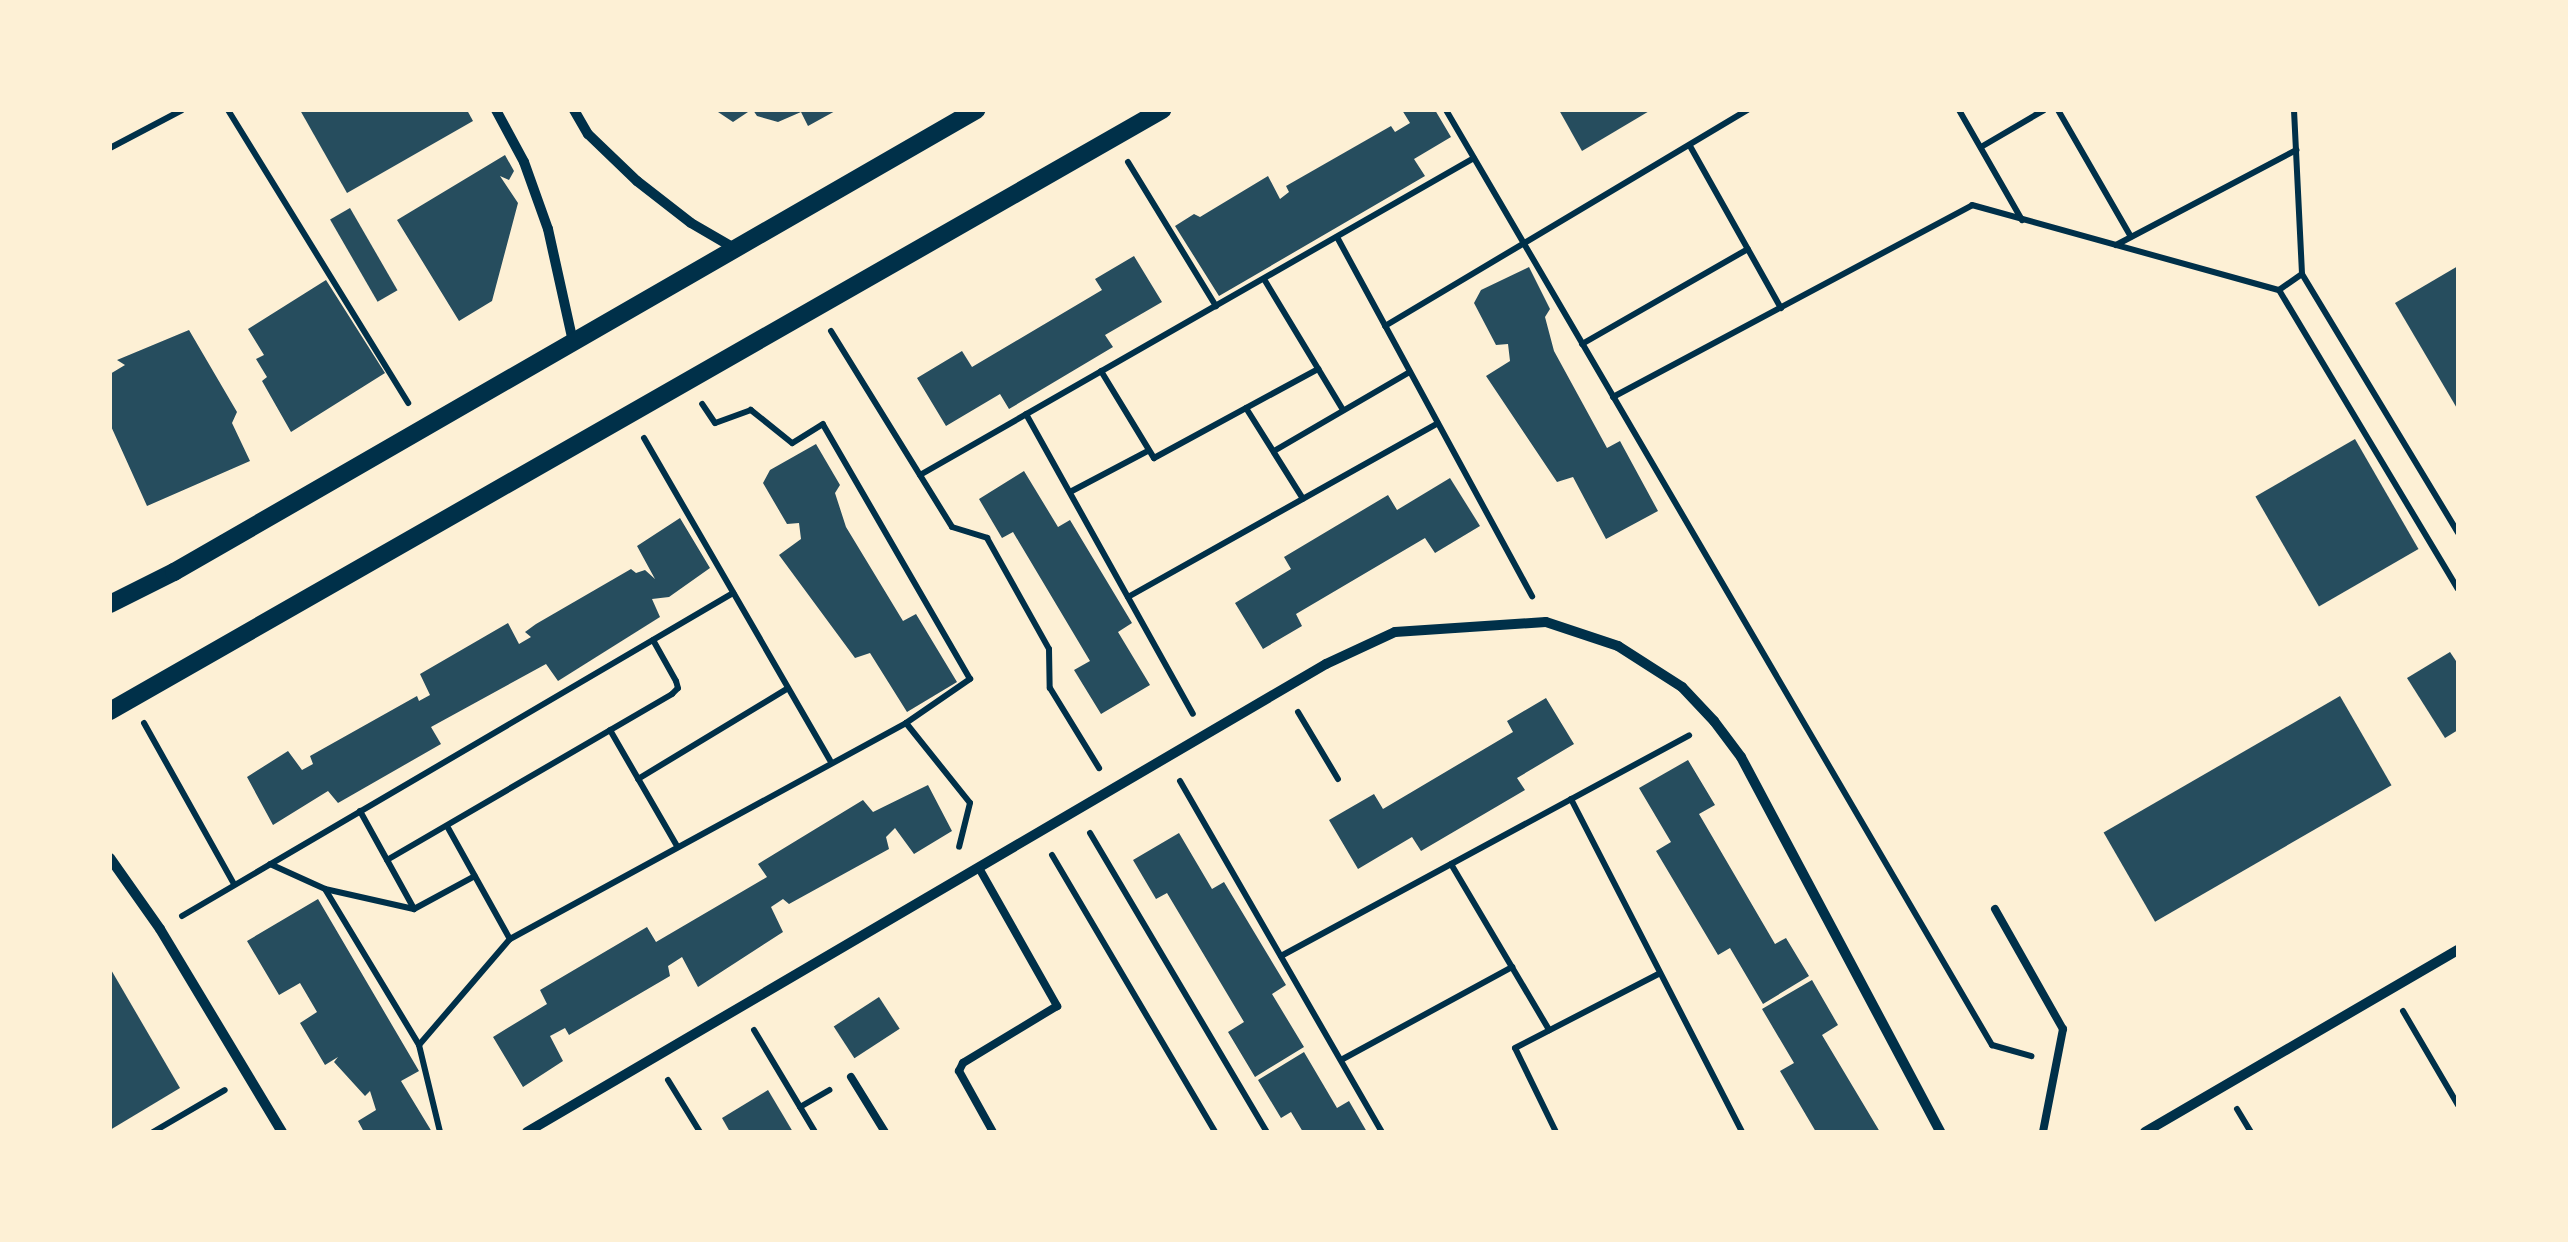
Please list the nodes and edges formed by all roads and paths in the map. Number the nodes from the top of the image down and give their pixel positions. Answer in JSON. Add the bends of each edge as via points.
{"nodes":[{"id":1,"x":182,"y":110,"type":"edge"},
{"id":2,"x":228,"y":110,"type":"edge"},
{"id":3,"x":496,"y":110,"type":"edge"},
{"id":4,"x":574,"y":110,"type":"edge"},
{"id":5,"x":976,"y":110,"type":"edge"},
{"id":6,"x":1162,"y":110,"type":"edge"},
{"id":7,"x":1446,"y":110,"type":"edge"},
{"id":8,"x":1748,"y":110,"type":"edge"},
{"id":9,"x":1959,"y":110,"type":"edge"},
{"id":10,"x":2044,"y":110,"type":"edge"},
{"id":11,"x":2058,"y":110,"type":"edge"},
{"id":12,"x":2294,"y":110,"type":"edge"},
{"id":13,"x":1113,"y":138,"type":"junction"},
{"id":14,"x":1690,"y":146,"type":"junction"},
{"id":15,"x":1981,"y":147,"type":"junction"},
{"id":16,"x":110,"y":148,"type":"edge"},
{"id":17,"x":2296,"y":150,"type":"junction"},
{"id":18,"x":1474,"y":158,"type":"junction"},
{"id":19,"x":2022,"y":220,"type":"junction"},
{"id":20,"x":1337,"y":237,"type":"junction"},
{"id":21,"x":2131,"y":237,"type":"junction"},
{"id":22,"x":1523,"y":244,"type":"junction"},
{"id":23,"x":2115,"y":245,"type":"junction"},
{"id":24,"x":735,"y":249,"type":"junction"},
{"id":25,"x":1748,"y":250,"type":"junction"},
{"id":26,"x":2302,"y":274,"type":"junction"},
{"id":27,"x":1264,"y":278,"type":"junction"},
{"id":28,"x":2279,"y":290,"type":"junction"},
{"id":29,"x":1216,"y":306,"type":"junction"},
{"id":30,"x":817,"y":308,"type":"junction"},
{"id":31,"x":1781,"y":308,"type":"junction"},
{"id":32,"x":1385,"y":326,"type":"junction"},
{"id":33,"x":573,"y":342,"type":"junction"},
{"id":34,"x":1582,"y":344,"type":"junction"},
{"id":35,"x":1318,"y":369,"type":"junction"},
{"id":36,"x":1101,"y":371,"type":"junction"},
{"id":37,"x":1410,"y":372,"type":"junction"},
{"id":38,"x":688,"y":382,"type":"junction"},
{"id":39,"x":1613,"y":397,"type":"junction"},
{"id":40,"x":1246,"y":408,"type":"junction"},
{"id":41,"x":1343,"y":411,"type":"junction"},
{"id":42,"x":1026,"y":414,"type":"junction"},
{"id":43,"x":630,"y":415,"type":"junction"},
{"id":44,"x":1438,"y":423,"type":"junction"},
{"id":45,"x":424,"y":428,"type":"junction"},
{"id":46,"x":1274,"y":451,"type":"junction"},
{"id":47,"x":1146,"y":452,"type":"junction"},
{"id":48,"x":920,"y":475,"type":"junction"},
{"id":49,"x":1070,"y":492,"type":"junction"},
{"id":50,"x":1303,"y":499,"type":"junction"},
{"id":51,"x":2458,"y":533,"type":"edge"},
{"id":52,"x":2458,"y":589,"type":"edge"},
{"id":53,"x":733,"y":593,"type":"junction"},
{"id":54,"x":1128,"y":597,"type":"junction"},
{"id":55,"x":110,"y":604,"type":"edge"},
{"id":56,"x":1546,"y":622,"type":"junction"},
{"id":57,"x":653,"y":640,"type":"junction"},
{"id":58,"x":788,"y":688,"type":"junction"},
{"id":59,"x":1284,"y":689,"type":"junction"},
{"id":60,"x":132,"y":700,"type":"junction"},
{"id":61,"x":110,"y":711,"type":"edge"},
{"id":62,"x":1714,"y":721,"type":"junction"},
{"id":63,"x":906,"y":723,"type":"junction"},
{"id":64,"x":610,"y":730,"type":"junction"},
{"id":65,"x":1205,"y":736,"type":"junction"},
{"id":66,"x":1166,"y":758,"type":"junction"},
{"id":67,"x":831,"y":761,"type":"junction"},
{"id":68,"x":638,"y":779,"type":"junction"},
{"id":69,"x":1338,"y":780,"type":"dead end"},
{"id":70,"x":1112,"y":790,"type":"junction"},
{"id":71,"x":1571,"y":799,"type":"junction"},
{"id":72,"x":1077,"y":810,"type":"junction"},
{"id":73,"x":360,"y":811,"type":"junction"},
{"id":74,"x":447,"y":826,"type":"junction"},
{"id":75,"x":1038,"y":832,"type":"junction"},
{"id":76,"x":677,"y":846,"type":"junction"},
{"id":77,"x":110,"y":858,"type":"edge"},
{"id":78,"x":387,"y":860,"type":"junction"},
{"id":79,"x":269,"y":864,"type":"junction"},
{"id":80,"x":1451,"y":864,"type":"junction"},
{"id":81,"x":980,"y":868,"type":"junction"},
{"id":82,"x":475,"y":876,"type":"junction"},
{"id":83,"x":234,"y":884,"type":"junction"},
{"id":84,"x":950,"y":885,"type":"junction"},
{"id":85,"x":324,"y":889,"type":"junction"},
{"id":86,"x":1995,"y":908,"type":"dead end"},
{"id":87,"x":414,"y":909,"type":"junction"},
{"id":88,"x":160,"y":929,"type":"junction"},
{"id":89,"x":510,"y":939,"type":"junction"},
{"id":90,"x":2458,"y":950,"type":"edge"},
{"id":91,"x":1281,"y":956,"type":"junction"},
{"id":92,"x":1512,"y":967,"type":"junction"},
{"id":93,"x":1660,"y":973,"type":"junction"},
{"id":94,"x":2390,"y":989,"type":"junction"},
{"id":95,"x":740,"y":1007,"type":"junction"},
{"id":96,"x":1548,"y":1030,"type":"junction"},
{"id":97,"x":419,"y":1045,"type":"junction"},
{"id":98,"x":654,"y":1057,"type":"junction"},
{"id":99,"x":1341,"y":1060,"type":"junction"},
{"id":100,"x":2057,"y":1062,"type":"junction"},
{"id":101,"x":248,"y":1076,"type":"junction"},
{"id":102,"x":852,"y":1076,"type":"dead end"},
{"id":103,"x":2458,"y":1105,"type":"edge"},
{"id":104,"x":152,"y":1132,"type":"edge"},
{"id":105,"x":282,"y":1132,"type":"edge"},
{"id":106,"x":440,"y":1132,"type":"edge"},
{"id":107,"x":527,"y":1132,"type":"edge"},
{"id":108,"x":700,"y":1132,"type":"edge"},
{"id":109,"x":815,"y":1132,"type":"edge"},
{"id":110,"x":885,"y":1132,"type":"edge"},
{"id":111,"x":994,"y":1132,"type":"edge"},
{"id":112,"x":1214,"y":1132,"type":"edge"},
{"id":113,"x":1267,"y":1132,"type":"edge"},
{"id":114,"x":1382,"y":1132,"type":"edge"},
{"id":115,"x":1556,"y":1132,"type":"edge"},
{"id":116,"x":1742,"y":1132,"type":"edge"},
{"id":117,"x":1940,"y":1132,"type":"edge"},
{"id":118,"x":2044,"y":1132,"type":"edge"},
{"id":119,"x":2145,"y":1132,"type":"edge"}],
"edges":[{"from":1,"to":16,"type":"path"},
{"from":2,"to":45,"type":"path"},
{"from":3,"to":33,"type":"street","via":[[548,229]]},
{"from":4,"to":24,"type":"street","via":[[588,134],[637,181]]},
{"from":5,"to":24,"type":"street"},
{"from":6,"to":13,"type":"street"},
{"from":7,"to":18,"type":"path"},
{"from":8,"to":14,"type":"path"},
{"from":9,"to":15,"type":"path"},
{"from":10,"to":15,"type":"path"},
{"from":11,"to":21,"type":"path"},
{"from":12,"to":17,"type":"path"},
{"from":13,"to":29,"type":"path"},
{"from":13,"to":30,"type":"street"},
{"from":14,"to":22,"type":"path"},
{"from":14,"to":25,"type":"path"},
{"from":15,"to":19,"type":"path"},
{"from":17,"to":21,"type":"path"},
{"from":17,"to":26,"type":"path"},
{"from":18,"to":20,"type":"path"},
{"from":18,"to":22,"type":"path"},
{"from":19,"to":23,"type":"path"},
{"from":19,"to":31,"type":"path","via":[[1972,206]]},
{"from":20,"to":27,"type":"path"},
{"from":20,"to":32,"type":"path"},
{"from":21,"to":23,"type":"path"},
{"from":22,"to":32,"type":"path"},
{"from":22,"to":34,"type":"path"},
{"from":23,"to":28,"type":"path"},
{"from":24,"to":33,"type":"street"},
{"from":25,"to":31,"type":"path"},
{"from":25,"to":34,"type":"path"},
{"from":26,"to":28,"type":"path"},
{"from":26,"to":51,"type":"path"},
{"from":27,"to":29,"type":"path"},
{"from":27,"to":35,"type":"path"},
{"from":28,"to":52,"type":"path"},
{"from":29,"to":36,"type":"path"},
{"from":30,"to":38,"type":"street"},
{"from":30,"to":48,"type":"path"},
{"from":31,"to":39,"type":"path"},
{"from":32,"to":37,"type":"path"},
{"from":33,"to":45,"type":"street"},
{"from":34,"to":39,"type":"path"},
{"from":35,"to":40,"type":"path"},
{"from":35,"to":41,"type":"path"},
{"from":36,"to":42,"type":"path"},
{"from":36,"to":47,"type":"path"},
{"from":37,"to":41,"type":"path"},
{"from":37,"to":44,"type":"path"},
{"from":38,"to":43,"type":"street"},
{"from":38,"to":63,"type":"path","via":[[715,422],[752,410],[792,443],[823,424],[970,679]]},
{"from":39,"to":100,"type":"path","via":[[1992,1045]]},
{"from":40,"to":46,"type":"path"},
{"from":40,"to":47,"type":"path","via":[[1163,456]]},
{"from":41,"to":46,"type":"path"},
{"from":42,"to":48,"type":"path"},
{"from":42,"to":49,"type":"path"},
{"from":43,"to":53,"type":"path"},
{"from":43,"to":60,"type":"street"},
{"from":44,"to":50,"type":"path"},
{"from":44,"to":56,"type":"path"},
{"from":45,"to":55,"type":"street"},
{"from":46,"to":50,"type":"path"},
{"from":47,"to":49,"type":"path"},
{"from":48,"to":70,"type":"path","via":[[952,527],[986,538],[1049,649],[1050,688]]},
{"from":49,"to":54,"type":"path"},
{"from":50,"to":54,"type":"path"},
{"from":53,"to":57,"type":"path"},
{"from":53,"to":58,"type":"path"},
{"from":54,"to":65,"type":"path"},
{"from":56,"to":59,"type":"street","via":[[1394,632]]},
{"from":56,"to":62,"type":"street","via":[[1618,646],[1682,687]]},
{"from":57,"to":64,"type":"path","via":[[678,688]]},
{"from":57,"to":73,"type":"path"},
{"from":58,"to":67,"type":"path"},
{"from":58,"to":68,"type":"path"},
{"from":59,"to":65,"type":"street"},
{"from":59,"to":69,"type":"path"},
{"from":60,"to":61,"type":"street"},
{"from":60,"to":83,"type":"path"},
{"from":62,"to":71,"type":"path"},
{"from":62,"to":117,"type":"street","via":[[1741,757]]},
{"from":63,"to":67,"type":"path"},
{"from":63,"to":84,"type":"path","via":[[970,802]]},
{"from":64,"to":68,"type":"path"},
{"from":64,"to":74,"type":"path"},
{"from":65,"to":66,"type":"street"},
{"from":66,"to":70,"type":"street"},
{"from":66,"to":91,"type":"path"},
{"from":67,"to":76,"type":"path"},
{"from":68,"to":76,"type":"path"},
{"from":70,"to":72,"type":"street"},
{"from":71,"to":80,"type":"path"},
{"from":71,"to":93,"type":"path"},
{"from":72,"to":75,"type":"street"},
{"from":72,"to":113,"type":"path"},
{"from":73,"to":78,"type":"path"},
{"from":73,"to":79,"type":"path"},
{"from":74,"to":78,"type":"path"},
{"from":74,"to":82,"type":"path"},
{"from":75,"to":81,"type":"street"},
{"from":75,"to":112,"type":"path"},
{"from":76,"to":89,"type":"path"},
{"from":77,"to":88,"type":"street"},
{"from":78,"to":87,"type":"path"},
{"from":79,"to":83,"type":"path"},
{"from":79,"to":85,"type":"path"},
{"from":80,"to":91,"type":"path"},
{"from":80,"to":92,"type":"path"},
{"from":81,"to":84,"type":"street"},
{"from":81,"to":111,"type":"lane","via":[[1057,1006],[959,1070]]},
{"from":82,"to":87,"type":"path"},
{"from":82,"to":89,"type":"path"},
{"from":83,"to":88,"type":"path"},
{"from":84,"to":95,"type":"street"},
{"from":85,"to":87,"type":"path"},
{"from":85,"to":97,"type":"path"},
{"from":86,"to":100,"type":"lane","via":[[2063,1030]]},
{"from":88,"to":101,"type":"street"},
{"from":89,"to":97,"type":"path"},
{"from":90,"to":94,"type":"street"},
{"from":91,"to":99,"type":"path"},
{"from":92,"to":96,"type":"path"},
{"from":92,"to":99,"type":"path"},
{"from":93,"to":96,"type":"path"},
{"from":93,"to":116,"type":"path"},
{"from":94,"to":103,"type":"path"},
{"from":94,"to":119,"type":"street"},
{"from":95,"to":98,"type":"street"},
{"from":95,"to":109,"type":"path"},
{"from":96,"to":115,"type":"path","via":[[1514,1053]]},
{"from":97,"to":106,"type":"path"},
{"from":98,"to":107,"type":"street"},
{"from":98,"to":108,"type":"path"},
{"from":99,"to":114,"type":"path"},
{"from":100,"to":118,"type":"lane"},
{"from":101,"to":104,"type":"path"},
{"from":101,"to":105,"type":"street"},
{"from":102,"to":110,"type":"lane"}]}
